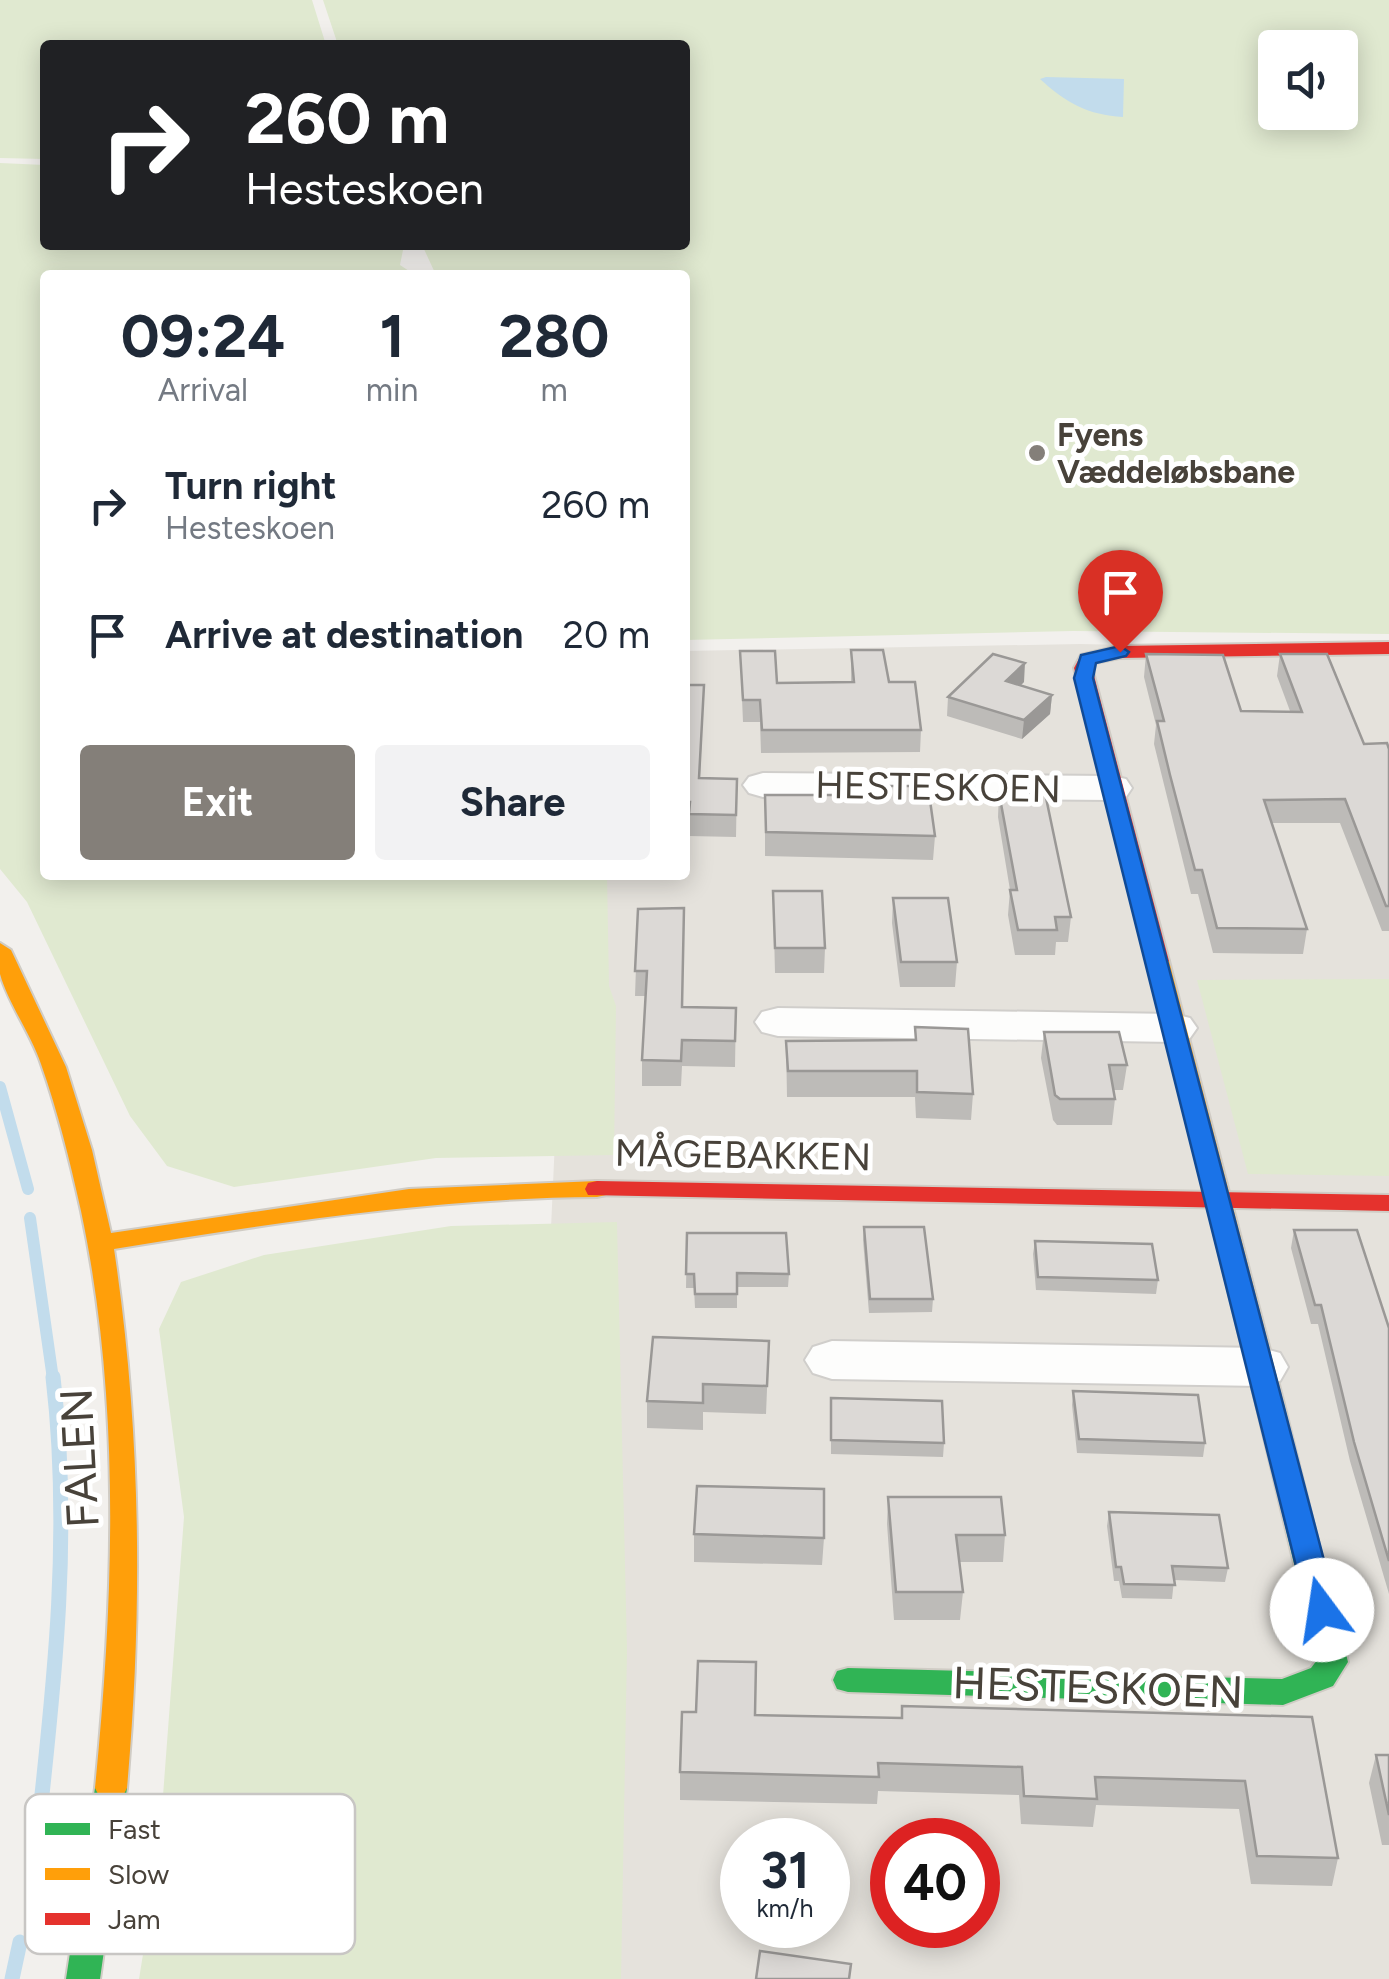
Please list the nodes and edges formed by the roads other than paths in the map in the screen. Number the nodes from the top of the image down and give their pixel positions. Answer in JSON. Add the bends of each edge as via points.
{"nodes":[{"id":1,"x":1389,"y":648,"type":"edge"},
{"id":2,"x":763,"y":785,"type":"dead end"},
{"id":3,"x":1112,"y":788,"type":"junction"},
{"id":4,"x":0,"y":950,"type":"edge"},
{"id":5,"x":778,"y":1022,"type":"dead end"},
{"id":6,"x":1174,"y":1028,"type":"junction"},
{"id":7,"x":1220,"y":1200,"type":"junction"},
{"id":8,"x":1389,"y":1203,"type":"edge"},
{"id":9,"x":100,"y":1243,"type":"junction"},
{"id":10,"x":832,"y":1360,"type":"dead end"},
{"id":11,"x":1261,"y":1367,"type":"junction"},
{"id":12,"x":848,"y":1680,"type":"dead end"},
{"id":13,"x":110,"y":1794,"type":"edge"},
{"id":14,"x":88,"y":1954,"type":"edge"},
{"id":15,"x":83,"y":1979,"type":"edge"}],
"edges":[{"from":1,"to":3,"type":"street","name":"HESTESKOEN","via":[[1120,652],[1088,659],[1083,678]]},
{"from":2,"to":3,"type":"street","name":"HESTESKOEN"},
{"from":3,"to":6,"type":"street","name":"HESTESKOEN"},
{"from":4,"to":9,"type":"street","name":"FALEN","via":[[58,1078]]},
{"from":5,"to":6,"type":"street"},
{"from":6,"to":7,"type":"street","name":"HESTESKOEN"},
{"from":7,"to":8,"type":"street","name":"MÅGEBAKKEN"},
{"from":7,"to":9,"type":"street","name":"MÅGEBAKKEN","via":[[550,1188],[360,1202]]},
{"from":7,"to":11,"type":"street","name":"HESTESKOEN"},
{"from":9,"to":13,"type":"street","name":"FALEN","via":[[117,1386],[124,1547]]},
{"from":10,"to":11,"type":"street"},
{"from":11,"to":12,"type":"street","name":"HESTESKOEN","via":[[1331,1644],[1333,1662],[1322,1678],[1283,1692]]},
{"from":14,"to":15,"type":"street","name":"FALEN"}]}
